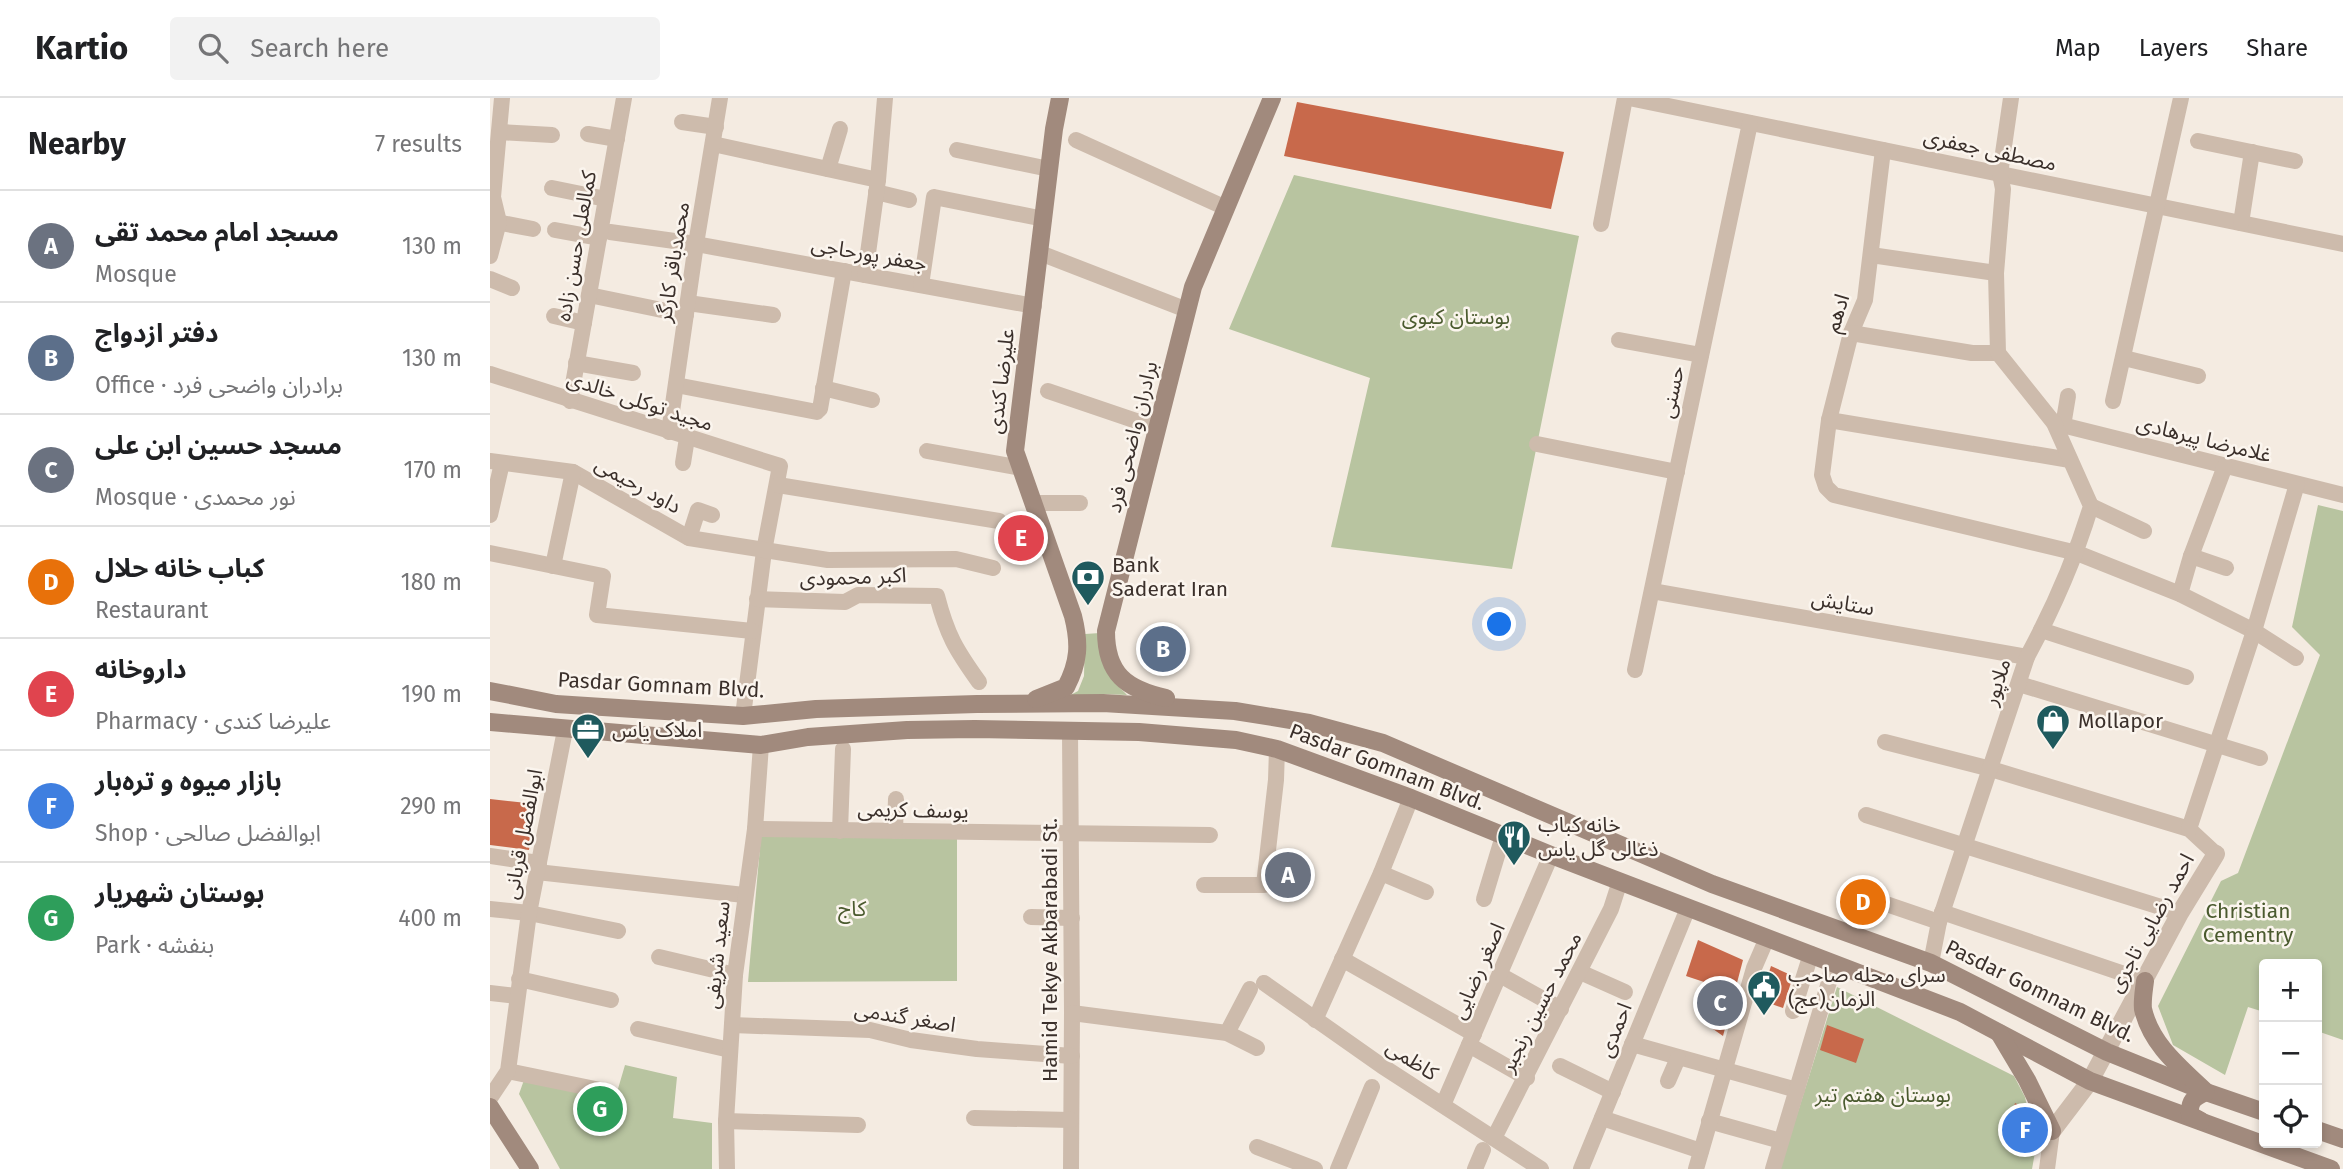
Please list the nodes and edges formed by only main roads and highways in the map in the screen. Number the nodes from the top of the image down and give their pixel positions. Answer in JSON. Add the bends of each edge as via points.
{"nodes":[{"id":1,"x":1059,"y":98,"type":"edge"},
{"id":2,"x":1272,"y":98,"type":"edge"},
{"id":3,"x":1111,"y":612,"type":"junction"},
{"id":4,"x":1073,"y":616,"type":"junction"},
{"id":5,"x":490,"y":691,"type":"edge"},
{"id":6,"x":1014,"y":704,"type":"junction"},
{"id":7,"x":1235,"y":711,"type":"junction"},
{"id":8,"x":490,"y":722,"type":"edge"},
{"id":9,"x":2145,"y":981,"type":"road end"},
{"id":10,"x":2048,"y":1024,"type":"junction"},
{"id":11,"x":1998,"y":1032,"type":"junction"},
{"id":12,"x":2032,"y":1051,"type":"junction"},
{"id":13,"x":2206,"y":1092,"type":"junction"},
{"id":14,"x":490,"y":1107,"type":"edge"},
{"id":15,"x":2259,"y":1110,"type":"edge"},
{"id":16,"x":2213,"y":1127,"type":"junction"},
{"id":17,"x":2052,"y":1131,"type":"road end"},
{"id":18,"x":2322,"y":1132,"type":"edge"},
{"id":19,"x":2343,"y":1139,"type":"edge"},
{"id":20,"x":530,"y":1169,"type":"edge"},
{"id":21,"x":2331,"y":1169,"type":"edge"}],
"edges":[{"from":1,"to":4,"type":"main road","name":"علیرضا کندی","via":[[1015,451]]},
{"from":2,"to":3,"type":"main road","name":"برادران واضحی فرد","via":[[1193,287]]},
{"from":3,"to":4,"type":"main road","via":[[1095,625]]},
{"from":3,"to":7,"type":"main road","name":"برادران واضحی فرد","via":[[1106,650],[1127,684],[1144,693]]},
{"from":4,"to":6,"type":"main road","name":"علیرضا کندی","via":[[1076,668],[1066,688]]},
{"from":5,"to":6,"type":"main road","name":"Pasdar Gomnam Blvd.","via":[[556,704],[743,716],[816,709]]},
{"from":6,"to":7,"type":"main road","name":"Pasdar Gomnam Blvd.","via":[[1103,703]]},
{"from":7,"to":10,"type":"main road","name":"Pasdar Gomnam Blvd.","via":[[1309,723],[1383,743],[1712,884],[1931,962]]},
{"from":8,"to":11,"type":"main road","name":"Pasdar Gomnam Blvd.","via":[[761,745],[808,737],[975,729],[1139,732],[1236,740],[1277,749],[1412,798],[1960,1012]]},
{"from":9,"to":13,"type":"main road","via":[[2143,1006],[2150,1030],[2164,1051]]},
{"from":10,"to":12,"type":"main road","via":[[2048,1035]]},
{"from":10,"to":13,"type":"main road","name":"Pasdar Gomnam Blvd."},
{"from":11,"to":12,"type":"main road","name":"Pasdar Gomnam Blvd."},
{"from":11,"to":17,"type":"main road"},
{"from":12,"to":16,"type":"main road","name":"Pasdar Gomnam Blvd.","via":[[2090,1081]]},
{"from":13,"to":15,"type":"main road","name":"Pasdar Gomnam Blvd."},
{"from":13,"to":16,"type":"main road","via":[[2193,1098],[2190,1115]]},
{"from":14,"to":20,"type":"main road"},
{"from":16,"to":21,"type":"main road","name":"Pasdar Gomnam Blvd."},
{"from":18,"to":19,"type":"main road"}]}
